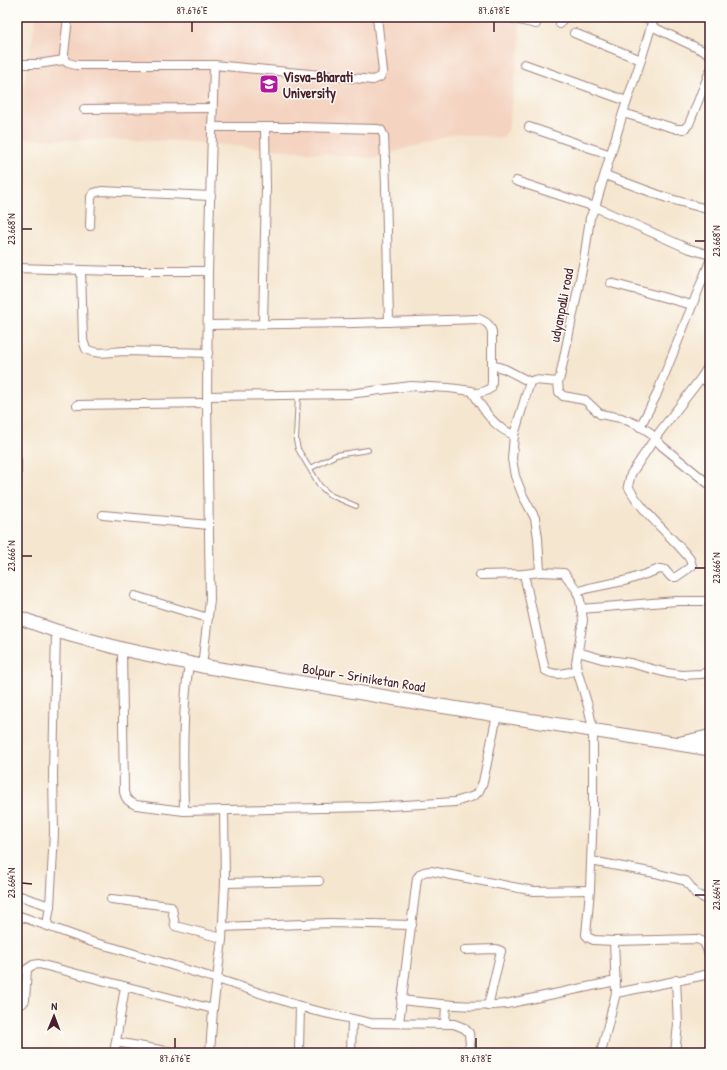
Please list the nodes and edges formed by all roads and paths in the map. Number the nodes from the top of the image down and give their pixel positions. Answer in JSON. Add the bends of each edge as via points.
{"nodes":[{"id":1,"x":68,"y":17,"type":"edge"},
{"id":2,"x":377,"y":17,"type":"edge"},
{"id":3,"x":506,"y":17,"type":"edge"},
{"id":4,"x":644,"y":17,"type":"edge"},
{"id":5,"x":652,"y":22,"type":"edge"},
{"id":6,"x":536,"y":24,"type":"dead end"},
{"id":7,"x":574,"y":33,"type":"dead end"},
{"id":8,"x":710,"y":54,"type":"edge"},
{"id":9,"x":64,"y":60,"type":"junction"},
{"id":10,"x":641,"y":60,"type":"junction"},
{"id":11,"x":17,"y":64,"type":"edge"},
{"id":12,"x":524,"y":64,"type":"dead end"},
{"id":13,"x":214,"y":65,"type":"junction"},
{"id":14,"x":710,"y":71,"type":"edge"},
{"id":15,"x":627,"y":100,"type":"junction"},
{"id":16,"x":212,"y":108,"type":"junction"},
{"id":17,"x":84,"y":109,"type":"dead end"},
{"id":18,"x":623,"y":113,"type":"junction"},
{"id":19,"x":212,"y":126,"type":"junction"},
{"id":20,"x":265,"y":127,"type":"junction"},
{"id":21,"x":530,"y":127,"type":"dead end"},
{"id":22,"x":611,"y":155,"type":"junction"},
{"id":23,"x":605,"y":175,"type":"junction"},
{"id":24,"x":516,"y":181,"type":"dead end"},
{"id":25,"x":211,"y":196,"type":"junction"},
{"id":26,"x":595,"y":207,"type":"junction"},
{"id":27,"x":710,"y":210,"type":"edge"},
{"id":28,"x":90,"y":226,"type":"dead end"},
{"id":29,"x":710,"y":255,"type":"edge"},
{"id":30,"x":710,"y":261,"type":"edge"},
{"id":31,"x":17,"y":268,"type":"edge"},
{"id":32,"x":81,"y":270,"type":"junction"},
{"id":33,"x":208,"y":271,"type":"junction"},
{"id":34,"x":611,"y":283,"type":"dead end"},
{"id":35,"x":692,"y":305,"type":"junction"},
{"id":36,"x":389,"y":322,"type":"junction"},
{"id":37,"x":263,"y":324,"type":"junction"},
{"id":38,"x":208,"y":325,"type":"junction"},
{"id":39,"x":208,"y":353,"type":"junction"},
{"id":40,"x":710,"y":364,"type":"edge"},
{"id":41,"x":492,"y":365,"type":"junction"},
{"id":42,"x":701,"y":378,"type":"junction"},
{"id":43,"x":530,"y":382,"type":"junction"},
{"id":44,"x":558,"y":382,"type":"junction"},
{"id":45,"x":710,"y":384,"type":"edge"},
{"id":46,"x":298,"y":394,"type":"junction"},
{"id":47,"x":474,"y":394,"type":"junction"},
{"id":48,"x":207,"y":399,"type":"junction"},
{"id":49,"x":77,"y":405,"type":"dead end"},
{"id":50,"x":640,"y":427,"type":"junction"},
{"id":51,"x":514,"y":435,"type":"junction"},
{"id":52,"x":656,"y":438,"type":"junction"},
{"id":53,"x":368,"y":450,"type":"dead end"},
{"id":54,"x":17,"y":460,"type":"edge"},
{"id":55,"x":311,"y":468,"type":"junction"},
{"id":56,"x":710,"y":485,"type":"edge"},
{"id":57,"x":17,"y":487,"type":"edge"},
{"id":58,"x":356,"y":506,"type":"dead end"},
{"id":59,"x":103,"y":515,"type":"dead end"},
{"id":60,"x":209,"y":525,"type":"junction"},
{"id":61,"x":540,"y":572,"type":"junction"},
{"id":62,"x":524,"y":574,"type":"junction"},
{"id":63,"x":480,"y":575,"type":"dead end"},
{"id":64,"x":577,"y":592,"type":"junction"},
{"id":65,"x":135,"y":596,"type":"dead end"},
{"id":66,"x":710,"y":601,"type":"edge"},
{"id":67,"x":581,"y":610,"type":"junction"},
{"id":68,"x":17,"y":617,"type":"edge"},
{"id":69,"x":208,"y":618,"type":"junction"},
{"id":70,"x":56,"y":631,"type":"junction"},
{"id":71,"x":122,"y":649,"type":"junction"},
{"id":72,"x":578,"y":652,"type":"junction"},
{"id":73,"x":188,"y":663,"type":"junction"},
{"id":74,"x":202,"y":666,"type":"junction"},
{"id":75,"x":577,"y":670,"type":"junction"},
{"id":76,"x":710,"y":672,"type":"edge"},
{"id":77,"x":497,"y":715,"type":"junction"},
{"id":78,"x":593,"y":729,"type":"junction"},
{"id":79,"x":710,"y":736,"type":"edge"},
{"id":80,"x":676,"y":744,"type":"junction"},
{"id":81,"x":710,"y":749,"type":"edge"},
{"id":82,"x":224,"y":810,"type":"junction"},
{"id":83,"x":184,"y":811,"type":"junction"},
{"id":84,"x":591,"y":861,"type":"junction"},
{"id":85,"x":319,"y":881,"type":"dead end"},
{"id":86,"x":225,"y":883,"type":"junction"},
{"id":87,"x":590,"y":890,"type":"junction"},
{"id":88,"x":17,"y":895,"type":"edge"},
{"id":89,"x":111,"y":899,"type":"dead end"},
{"id":90,"x":710,"y":901,"type":"edge"},
{"id":91,"x":17,"y":915,"type":"edge"},
{"id":92,"x":49,"y":916,"type":"junction"},
{"id":93,"x":412,"y":926,"type":"junction"},
{"id":94,"x":222,"y":927,"type":"junction"},
{"id":95,"x":222,"y":938,"type":"junction"},
{"id":96,"x":614,"y":941,"type":"junction"},
{"id":97,"x":465,"y":950,"type":"dead end"},
{"id":98,"x":710,"y":956,"type":"edge"},
{"id":99,"x":710,"y":974,"type":"edge"},
{"id":100,"x":217,"y":979,"type":"junction"},
{"id":101,"x":676,"y":980,"type":"junction"},
{"id":102,"x":125,"y":987,"type":"junction"},
{"id":103,"x":616,"y":987,"type":"junction"},
{"id":104,"x":402,"y":1000,"type":"junction"},
{"id":105,"x":17,"y":1005,"type":"edge"},
{"id":106,"x":446,"y":1005,"type":"junction"},
{"id":107,"x":300,"y":1006,"type":"junction"},
{"id":108,"x":488,"y":1006,"type":"junction"},
{"id":109,"x":213,"y":1009,"type":"junction"},
{"id":110,"x":352,"y":1019,"type":"junction"},
{"id":111,"x":399,"y":1023,"type":"junction"},
{"id":112,"x":445,"y":1023,"type":"junction"},
{"id":113,"x":116,"y":1042,"type":"junction"},
{"id":114,"x":114,"y":1053,"type":"edge"},
{"id":115,"x":177,"y":1053,"type":"edge"},
{"id":116,"x":210,"y":1053,"type":"edge"},
{"id":117,"x":302,"y":1053,"type":"edge"},
{"id":118,"x":351,"y":1053,"type":"edge"},
{"id":119,"x":466,"y":1053,"type":"edge"},
{"id":120,"x":602,"y":1053,"type":"edge"},
{"id":121,"x":675,"y":1053,"type":"edge"}],
"edges":[{"from":1,"to":9,"type":"street"},
{"from":2,"to":13,"type":"street","via":[[383,71],[380,77],[373,80]]},
{"from":3,"to":6,"type":"street"},
{"from":4,"to":5,"type":"street"},
{"from":5,"to":8,"type":"street"},
{"from":5,"to":10,"type":"street","name":"udyanpalli road"},
{"from":7,"to":10,"type":"street"},
{"from":9,"to":11,"type":"street"},
{"from":9,"to":13,"type":"street","via":[[76,65]]},
{"from":10,"to":15,"type":"street","name":"udyanpalli road"},
{"from":12,"to":15,"type":"street"},
{"from":13,"to":16,"type":"street"},
{"from":14,"to":18,"type":"street","via":[[684,129]]},
{"from":15,"to":18,"type":"street","name":"udyanpalli road"},
{"from":16,"to":17,"type":"street"},
{"from":16,"to":19,"type":"street"},
{"from":18,"to":22,"type":"street","name":"udyanpalli road"},
{"from":19,"to":20,"type":"street"},
{"from":19,"to":25,"type":"street"},
{"from":20,"to":36,"type":"street","via":[[378,129],[384,136]]},
{"from":20,"to":37,"type":"street"},
{"from":21,"to":22,"type":"street"},
{"from":22,"to":23,"type":"street","name":"udyanpalli road"},
{"from":23,"to":26,"type":"street","name":"udyanpalli road"},
{"from":23,"to":27,"type":"street","via":[[667,198]]},
{"from":24,"to":26,"type":"street"},
{"from":25,"to":28,"type":"street","via":[[101,191],[91,197]]},
{"from":25,"to":33,"type":"street"},
{"from":26,"to":29,"type":"street","via":[[687,248]]},
{"from":26,"to":44,"type":"street","name":"udyanpalli road","via":[[590,218]]},
{"from":30,"to":35,"type":"street"},
{"from":31,"to":32,"type":"street"},
{"from":32,"to":33,"type":"street"},
{"from":32,"to":39,"type":"street","via":[[83,340],[86,349],[99,353]]},
{"from":33,"to":38,"type":"street"},
{"from":34,"to":35,"type":"street"},
{"from":35,"to":50,"type":"street","via":[[656,396]]},
{"from":36,"to":37,"type":"street"},
{"from":36,"to":41,"type":"street","via":[[479,319],[485,321],[490,325],[492,332]]},
{"from":37,"to":38,"type":"street"},
{"from":38,"to":39,"type":"street"},
{"from":39,"to":48,"type":"street"},
{"from":40,"to":42,"type":"street"},
{"from":41,"to":43,"type":"street"},
{"from":41,"to":47,"type":"street","via":[[491,388]]},
{"from":42,"to":45,"type":"street"},
{"from":42,"to":52,"type":"street"},
{"from":43,"to":44,"type":"street"},
{"from":43,"to":51,"type":"street"},
{"from":44,"to":50,"type":"street","via":[[559,392],[563,396],[585,400],[600,414],[621,418]]},
{"from":46,"to":47,"type":"street","via":[[349,394],[411,386],[460,389],[472,391]]},
{"from":46,"to":48,"type":"street"},
{"from":46,"to":55,"type":"lane","via":[[296,440],[303,459]]},
{"from":47,"to":51,"type":"street","via":[[490,419]]},
{"from":48,"to":49,"type":"street"},
{"from":48,"to":60,"type":"street"},
{"from":50,"to":52,"type":"street"},
{"from":51,"to":61,"type":"street","via":[[512,459],[515,476],[535,518]]},
{"from":52,"to":56,"type":"street","via":[[662,446]]},
{"from":52,"to":64,"type":"street","via":[[631,474],[628,486],[690,559],[692,566],[676,577],[671,577],[665,570],[660,569],[628,580]]},
{"from":53,"to":55,"type":"lane","via":[[336,454]]},
{"from":54,"to":57,"type":"street"},
{"from":55,"to":58,"type":"lane","via":[[320,486],[330,495]]},
{"from":59,"to":60,"type":"street"},
{"from":60,"to":69,"type":"street"},
{"from":61,"to":62,"type":"street"},
{"from":61,"to":64,"type":"street","via":[[564,573]]},
{"from":62,"to":63,"type":"street"},
{"from":62,"to":75,"type":"street","via":[[546,670],[556,674]]},
{"from":64,"to":67,"type":"street"},
{"from":65,"to":69,"type":"street"},
{"from":66,"to":67,"type":"street"},
{"from":67,"to":72,"type":"street","via":[[583,620]]},
{"from":68,"to":70,"type":"main road","name":"Bolpur - Sriniketan Road"},
{"from":69,"to":74,"type":"street"},
{"from":70,"to":71,"type":"main road","name":"Bolpur - Sriniketan Road"},
{"from":70,"to":92,"type":"street","via":[[54,832]]},
{"from":71,"to":73,"type":"main road","name":"Bolpur - Sriniketan Road"},
{"from":71,"to":83,"type":"street","via":[[126,799],[136,805]]},
{"from":72,"to":75,"type":"street"},
{"from":72,"to":76,"type":"street","via":[[667,673],[682,675]]},
{"from":73,"to":74,"type":"main road","name":"Bolpur - Sriniketan Road"},
{"from":73,"to":83,"type":"street","via":[[182,744]]},
{"from":74,"to":77,"type":"main road","name":"Bolpur - Sriniketan Road"},
{"from":75,"to":78,"type":"street"},
{"from":77,"to":78,"type":"main road","name":"Bolpur - Sriniketan Road"},
{"from":77,"to":82,"type":"street","via":[[483,782],[474,796],[455,802],[372,807]]},
{"from":78,"to":80,"type":"main road","name":"Bolpur - Sriniketan Road"},
{"from":78,"to":84,"type":"street"},
{"from":79,"to":80,"type":"street"},
{"from":80,"to":81,"type":"main road","name":"Bolpur - Sriniketan Road"},
{"from":82,"to":83,"type":"street"},
{"from":82,"to":86,"type":"street"},
{"from":84,"to":87,"type":"street"},
{"from":84,"to":90,"type":"street","via":[[686,881],[696,894]]},
{"from":85,"to":86,"type":"street"},
{"from":86,"to":94,"type":"street"},
{"from":87,"to":93,"type":"street","via":[[534,891],[426,871],[418,878]]},
{"from":87,"to":96,"type":"street","via":[[586,935],[594,940]]},
{"from":88,"to":92,"type":"street"},
{"from":89,"to":95,"type":"street","via":[[170,906],[175,926]]},
{"from":91,"to":92,"type":"street"},
{"from":92,"to":100,"type":"street","via":[[92,942]]},
{"from":93,"to":94,"type":"street","via":[[329,923]]},
{"from":93,"to":104,"type":"street"},
{"from":94,"to":95,"type":"street"},
{"from":95,"to":100,"type":"street"},
{"from":96,"to":98,"type":"street","via":[[697,939],[704,942]]},
{"from":96,"to":103,"type":"street"},
{"from":97,"to":108,"type":"street","via":[[501,951]]},
{"from":99,"to":101,"type":"street"},
{"from":100,"to":107,"type":"street"},
{"from":100,"to":109,"type":"street"},
{"from":101,"to":103,"type":"street"},
{"from":101,"to":121,"type":"street","via":[[678,1024]]},
{"from":102,"to":105,"type":"street","via":[[33,964],[27,968],[25,1000]]},
{"from":102,"to":109,"type":"street"},
{"from":102,"to":113,"type":"street"},
{"from":103,"to":108,"type":"street"},
{"from":103,"to":120,"type":"street"},
{"from":104,"to":106,"type":"street"},
{"from":104,"to":111,"type":"street"},
{"from":106,"to":108,"type":"street"},
{"from":106,"to":112,"type":"street"},
{"from":107,"to":110,"type":"street"},
{"from":107,"to":117,"type":"street","via":[[299,1048]]},
{"from":109,"to":116,"type":"street"},
{"from":110,"to":111,"type":"street","via":[[370,1023]]},
{"from":110,"to":118,"type":"street"},
{"from":111,"to":112,"type":"street"},
{"from":112,"to":119,"type":"street","via":[[460,1025],[469,1032],[470,1045]]},
{"from":113,"to":114,"type":"street"},
{"from":113,"to":115,"type":"street"}]}
